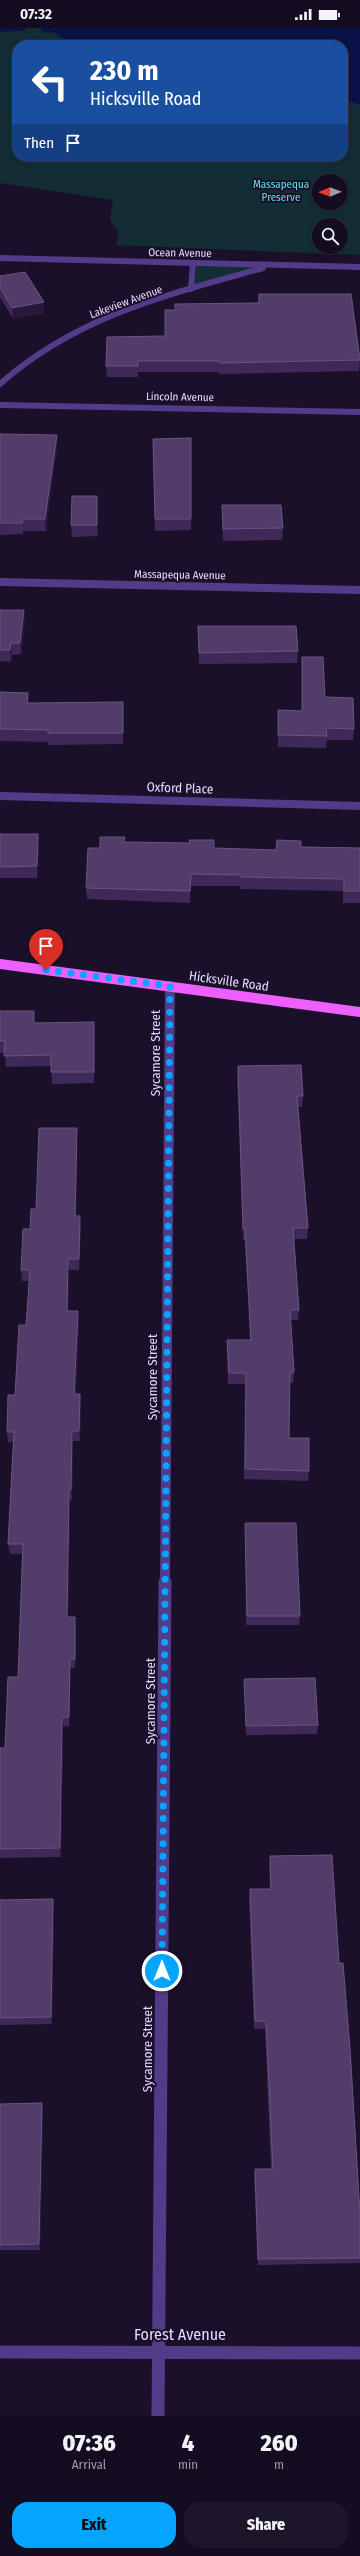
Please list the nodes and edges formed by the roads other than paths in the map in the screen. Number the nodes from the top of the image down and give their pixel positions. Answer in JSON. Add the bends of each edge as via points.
{"nodes":[{"id":1,"x":0,"y":258,"type":"edge"},
{"id":2,"x":193,"y":263,"type":"junction"},
{"id":3,"x":272,"y":265,"type":"junction"},
{"id":4,"x":360,"y":267,"type":"edge"},
{"id":5,"x":191,"y":289,"type":"junction"},
{"id":6,"x":0,"y":384,"type":"edge"},
{"id":7,"x":0,"y":404,"type":"edge"},
{"id":8,"x":360,"y":412,"type":"edge"},
{"id":9,"x":0,"y":582,"type":"edge"},
{"id":10,"x":360,"y":590,"type":"edge"},
{"id":11,"x":0,"y":796,"type":"edge"},
{"id":12,"x":360,"y":806,"type":"edge"},
{"id":13,"x":0,"y":964,"type":"edge"},
{"id":14,"x":170,"y":986,"type":"junction"},
{"id":15,"x":360,"y":1012,"type":"edge"},
{"id":16,"x":0,"y":2352,"type":"edge"},
{"id":17,"x":158,"y":2352,"type":"junction"},
{"id":18,"x":360,"y":2353,"type":"edge"},
{"id":19,"x":158,"y":2416,"type":"edge"}],
"edges":[{"from":1,"to":2,"type":"street","name":"Ocean Avenue"},
{"from":2,"to":3,"type":"street","name":"Ocean Avenue"},
{"from":2,"to":5,"type":"street"},
{"from":3,"to":4,"type":"street","name":"Ocean Avenue"},
{"from":3,"to":5,"type":"street","name":"Lakeview Avenue"},
{"from":5,"to":6,"type":"street","name":"Lakeview Avenue","via":[[107,318],[79,331],[24,363]]},
{"from":7,"to":8,"type":"street","name":"Lincoln Avenue"},
{"from":9,"to":10,"type":"street","name":"Massapequa Avenue"},
{"from":11,"to":12,"type":"street","name":"Oxford Place"},
{"from":13,"to":14,"type":"main road","name":"Hicksville Road"},
{"from":14,"to":15,"type":"main road","name":"Hicksville Road"},
{"from":14,"to":17,"type":"street","name":"Sycamore Street"},
{"from":16,"to":17,"type":"street","name":"Forest Avenue"},
{"from":17,"to":18,"type":"street","name":"Forest Avenue"},
{"from":17,"to":19,"type":"street","name":"Sycamore Street"}]}
